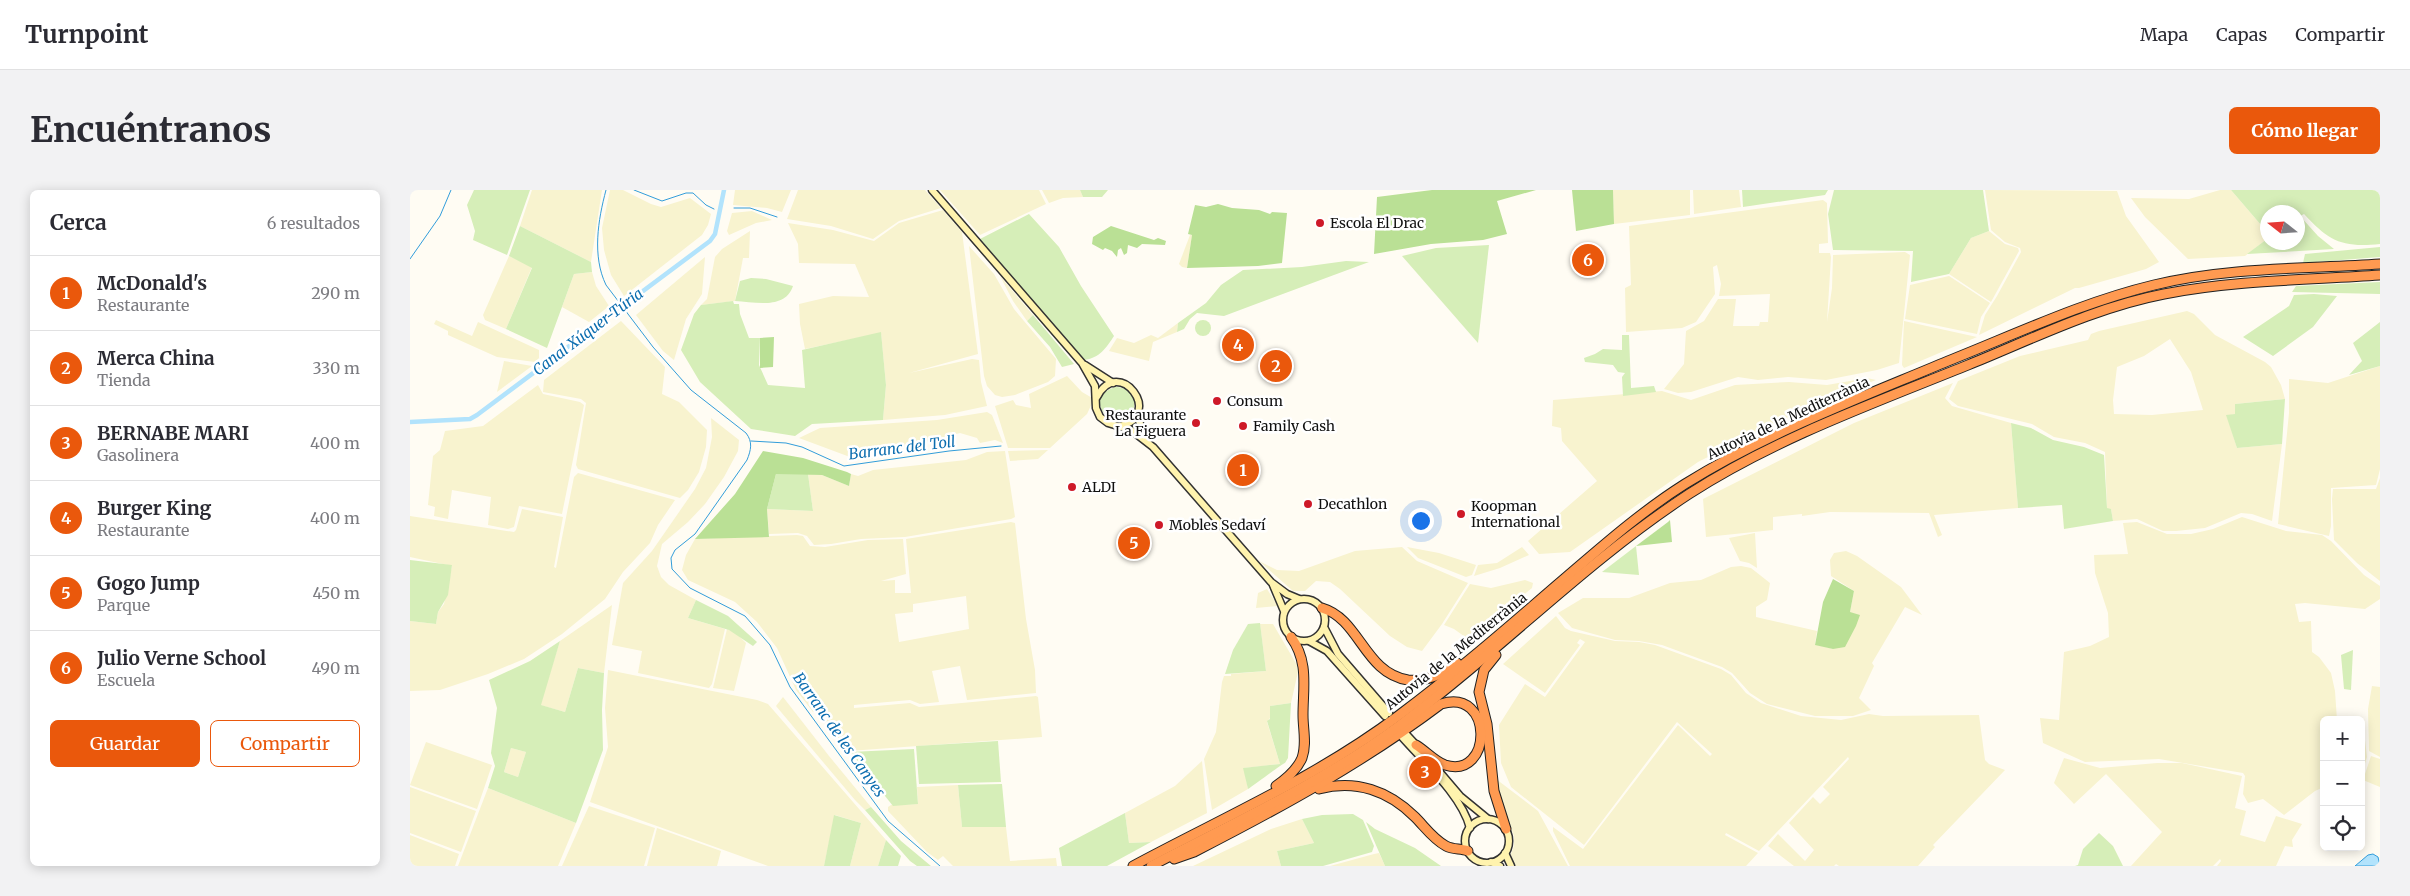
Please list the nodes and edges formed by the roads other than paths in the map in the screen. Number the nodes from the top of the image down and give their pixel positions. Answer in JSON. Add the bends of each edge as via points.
{"nodes":[{"id":1,"x":932,"y":190,"type":"edge"},
{"id":2,"x":2380,"y":264,"type":"edge"},
{"id":3,"x":2380,"y":275,"type":"edge"},
{"id":4,"x":1082,"y":363,"type":"junction"},
{"id":5,"x":1113,"y":383,"type":"junction"},
{"id":6,"x":1097,"y":397,"type":"junction"},
{"id":7,"x":1137,"y":413,"type":"junction"},
{"id":8,"x":1119,"y":426,"type":"junction"},
{"id":9,"x":1153,"y":447,"type":"junction"},
{"id":10,"x":1272,"y":582,"type":"junction"},
{"id":11,"x":1299,"y":599,"type":"junction"},
{"id":12,"x":1322,"y":608,"type":"junction"},
{"id":13,"x":1284,"y":611,"type":"junction"},
{"id":14,"x":1530,"y":613,"type":"junction"},
{"id":15,"x":1324,"y":627,"type":"junction"},
{"id":16,"x":1291,"y":637,"type":"junction"},
{"id":17,"x":1309,"y":641,"type":"junction"},
{"id":18,"x":1416,"y":745,"type":"junction"},
{"id":19,"x":1310,"y":791,"type":"junction"},
{"id":20,"x":1256,"y":802,"type":"junction"},
{"id":21,"x":1488,"y":819,"type":"junction"},
{"id":22,"x":1470,"y":828,"type":"junction"},
{"id":23,"x":1506,"y":829,"type":"junction"},
{"id":24,"x":1468,"y":850,"type":"junction"},
{"id":25,"x":1505,"y":853,"type":"junction"},
{"id":26,"x":1491,"y":862,"type":"junction"},
{"id":27,"x":1133,"y":866,"type":"edge"},
{"id":28,"x":1150,"y":866,"type":"edge"},
{"id":29,"x":1161,"y":866,"type":"edge"},
{"id":30,"x":1500,"y":866,"type":"edge"},
{"id":31,"x":1511,"y":866,"type":"edge"}],
"edges":[{"from":1,"to":4,"type":"main road"},
{"from":2,"to":14,"type":"highway","name":"Autovia de la Mediterrània","via":[[2201,276],[2156,284],[2082,306],[1902,381],[1744,452],[1685,484],[1621,530]]},
{"from":3,"to":14,"type":"highway","name":"Autovia de la Mediterrània","via":[[2206,286],[2160,295],[2086,317],[1818,428],[1720,475],[1638,530]]},
{"from":4,"to":5,"type":"main road"},
{"from":4,"to":6,"type":"main road","via":[[1095,386]]},
{"from":5,"to":6,"type":"main road","via":[[1103,388]]},
{"from":5,"to":7,"type":"main road","via":[[1126,384],[1135,392],[1139,403]]},
{"from":6,"to":8,"type":"main road","via":[[1096,408],[1100,417]]},
{"from":7,"to":8,"type":"main road","via":[[1130,422]]},
{"from":7,"to":9,"type":"main road"},
{"from":8,"to":9,"type":"main road","via":[[1131,430]]},
{"from":9,"to":10,"type":"main road"},
{"from":10,"to":11,"type":"main road"},
{"from":10,"to":13,"type":"main road"},
{"from":11,"to":12,"type":"main road","via":[[1314,600]]},
{"from":11,"to":13,"type":"main road"},
{"from":12,"to":14,"type":"highway","via":[[1342,618],[1384,670],[1413,680],[1429,679],[1446,671],[1512,618]]},
{"from":12,"to":15,"type":"main road","via":[[1326,620]]},
{"from":13,"to":16,"type":"main road","via":[[1283,622]]},
{"from":14,"to":20,"type":"highway","name":"Autovia de la Mediterrània","via":[[1386,724]]},
{"from":14,"to":23,"type":"highway","via":[[1528,627],[1488,663],[1480,684],[1494,791]]},
{"from":14,"to":28,"type":"highway","name":"Autovia de la Mediterrània","via":[[1452,685],[1355,755]]},
{"from":15,"to":17,"type":"main road"},
{"from":15,"to":17,"type":"main road","via":[[1338,654],[1387,715],[1327,651]]},
{"from":16,"to":17,"type":"main road"},
{"from":16,"to":20,"type":"highway","via":[[1305,672],[1304,748],[1293,772],[1264,792]]},
{"from":18,"to":19,"type":"highway","via":[[1446,765],[1466,764],[1480,745],[1479,720],[1463,704],[1441,704],[1380,748]]},
{"from":18,"to":21,"type":"main road","via":[[1460,796]]},
{"from":18,"to":22,"type":"main road","via":[[1404,735],[1456,799]]},
{"from":19,"to":24,"type":"highway","via":[[1336,785],[1370,788],[1403,806],[1444,845]]},
{"from":19,"to":29,"type":"highway"},
{"from":20,"to":27,"type":"highway","name":"Autovia de la Mediterrània"},
{"from":21,"to":22,"type":"main road"},
{"from":21,"to":23,"type":"main road","via":[[1495,820]]},
{"from":22,"to":24,"type":"main road","via":[[1466,839]]},
{"from":23,"to":25,"type":"main road","via":[[1509,841]]},
{"from":24,"to":26,"type":"main road","via":[[1479,861]]},
{"from":25,"to":26,"type":"main road"},
{"from":25,"to":31,"type":"main road"},
{"from":26,"to":30,"type":"main road"}]}
